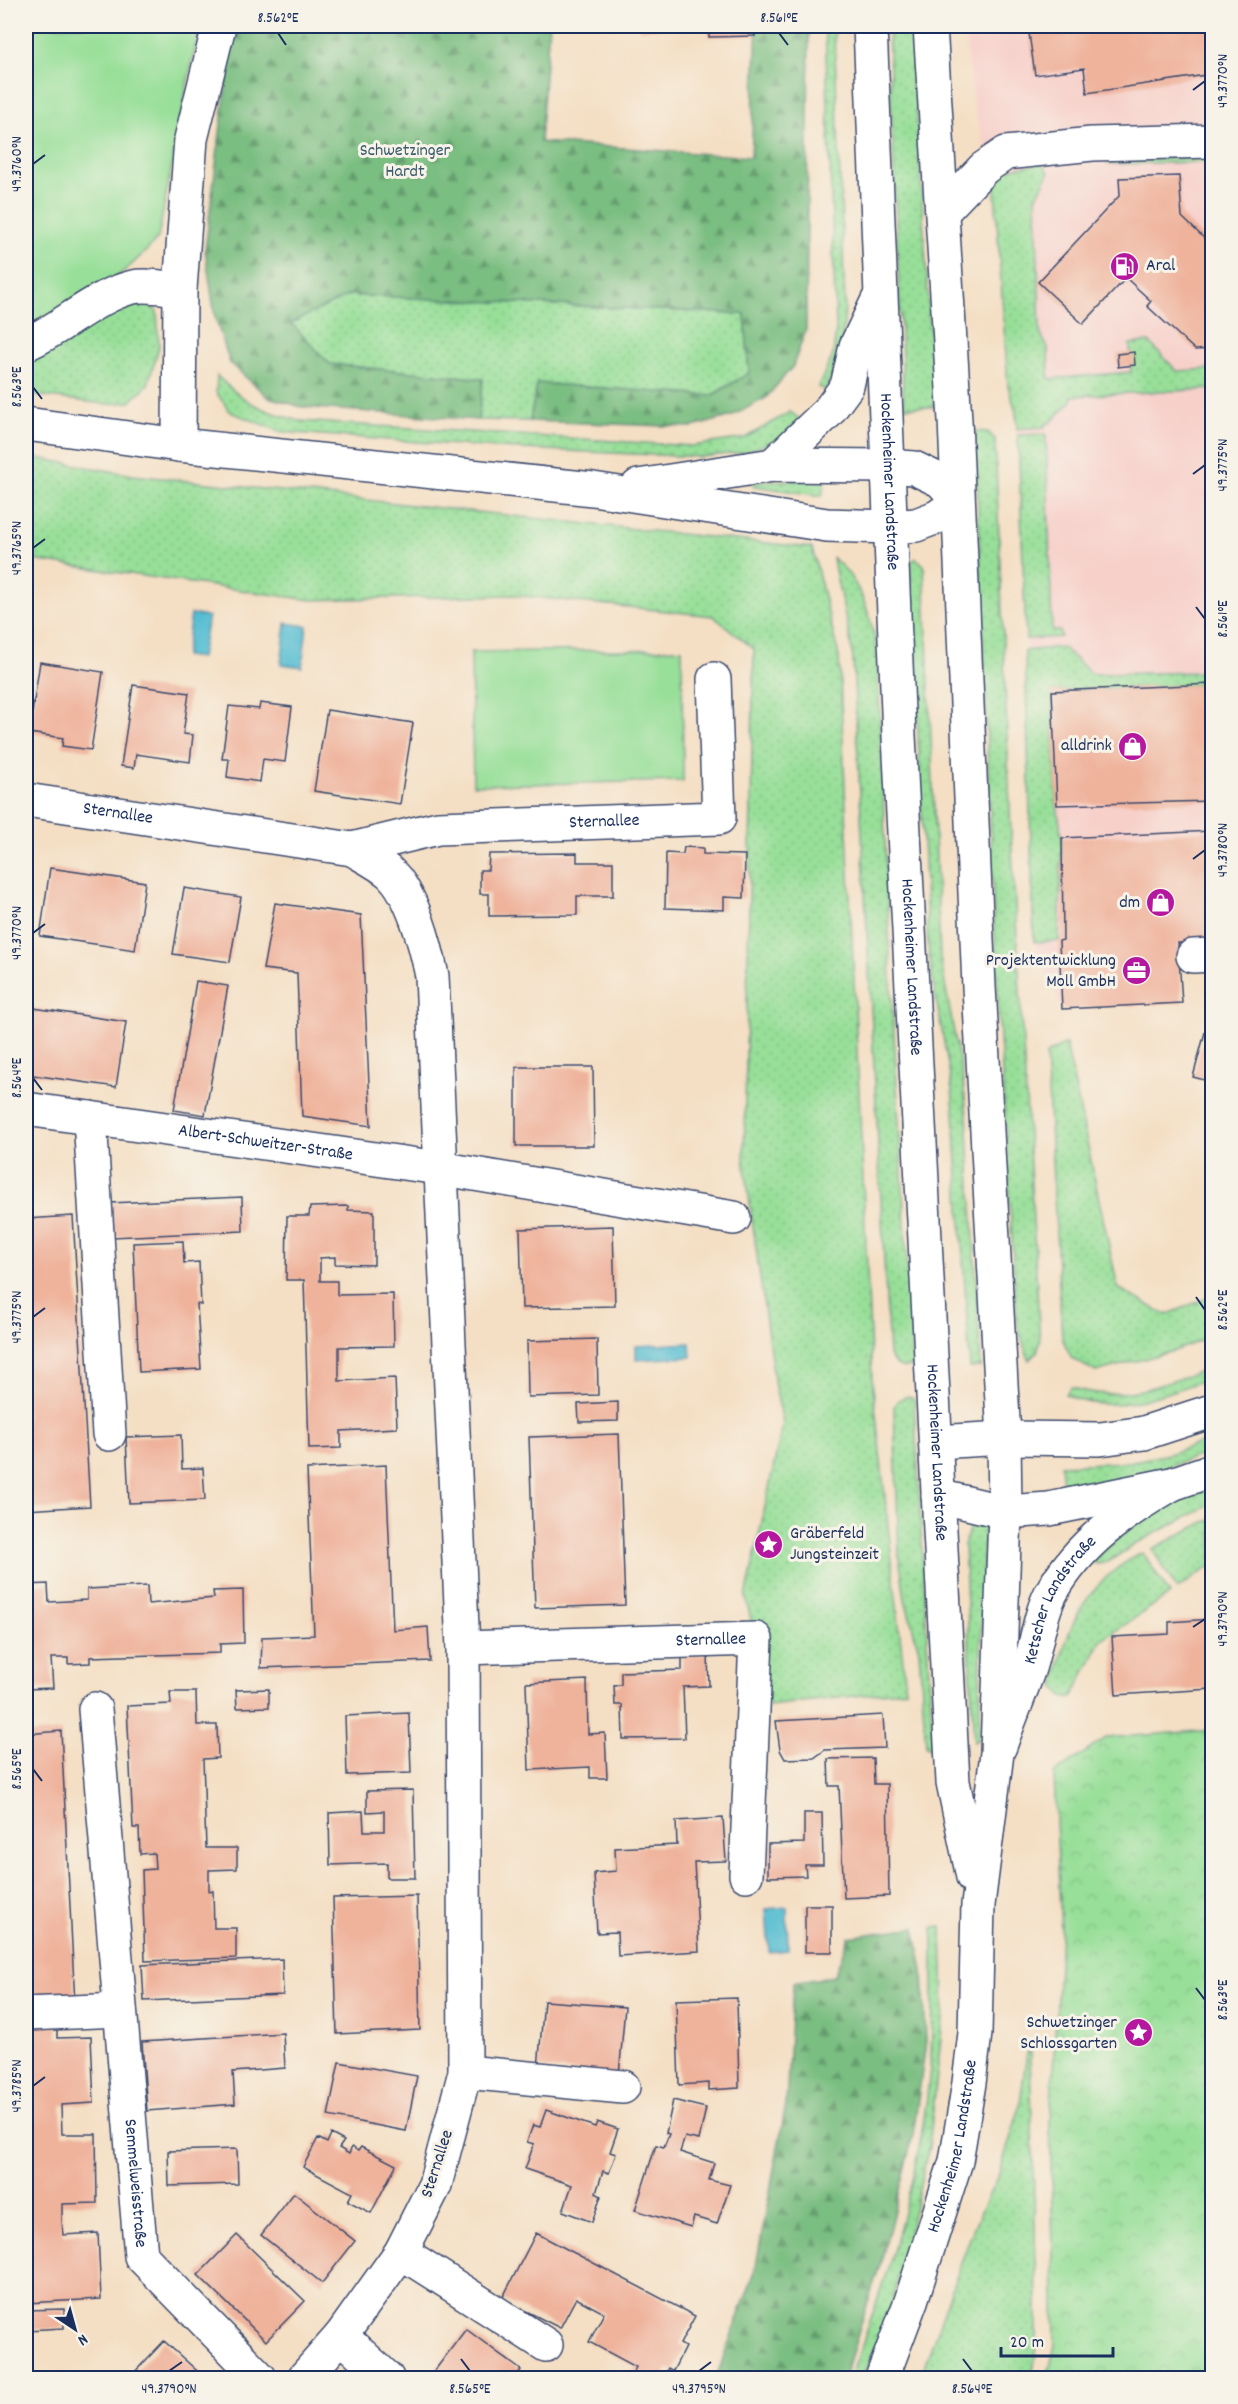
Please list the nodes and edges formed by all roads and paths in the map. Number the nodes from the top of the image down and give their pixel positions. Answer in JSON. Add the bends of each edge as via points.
{"nodes":[{"id":1,"x":219,"y":26,"type":"edge"},
{"id":2,"x":870,"y":26,"type":"edge"},
{"id":3,"x":930,"y":26,"type":"edge"},
{"id":4,"x":1212,"y":141,"type":"edge"},
{"id":5,"x":942,"y":212,"type":"junction"},
{"id":6,"x":180,"y":289,"type":"junction"},
{"id":7,"x":880,"y":296,"type":"junction"},
{"id":8,"x":26,"y":344,"type":"edge"},
{"id":9,"x":26,"y":424,"type":"edge"},
{"id":10,"x":179,"y":445,"type":"junction"},
{"id":11,"x":773,"y":465,"type":"junction"},
{"id":12,"x":887,"y":465,"type":"junction"},
{"id":13,"x":607,"y":491,"type":"junction"},
{"id":14,"x":957,"y":501,"type":"junction"},
{"id":15,"x":890,"y":527,"type":"junction"},
{"id":16,"x":714,"y":680,"type":"dead end"},
{"id":17,"x":26,"y":800,"type":"edge"},
{"id":18,"x":352,"y":849,"type":"junction"},
{"id":19,"x":26,"y":1108,"type":"edge"},
{"id":20,"x":90,"y":1118,"type":"junction"},
{"id":21,"x":439,"y":1168,"type":"junction"},
{"id":22,"x":734,"y":1218,"type":"dead end"},
{"id":23,"x":1212,"y":1411,"type":"edge"},
{"id":24,"x":110,"y":1434,"type":"dead end"},
{"id":25,"x":1004,"y":1438,"type":"junction"},
{"id":26,"x":936,"y":1442,"type":"junction"},
{"id":27,"x":1212,"y":1470,"type":"edge"},
{"id":28,"x":1172,"y":1484,"type":"junction"},
{"id":29,"x":938,"y":1496,"type":"junction"},
{"id":30,"x":1005,"y":1512,"type":"junction"},
{"id":31,"x":463,"y":1648,"type":"junction"},
{"id":32,"x":95,"y":1709,"type":"dead end"},
{"id":33,"x":997,"y":1753,"type":"junction"},
{"id":34,"x":746,"y":1875,"type":"dead end"},
{"id":35,"x":978,"y":1905,"type":"junction"},
{"id":36,"x":120,"y":2010,"type":"junction"},
{"id":37,"x":26,"y":2014,"type":"edge"},
{"id":38,"x":465,"y":2072,"type":"junction"},
{"id":39,"x":624,"y":2087,"type":"dead end"},
{"id":40,"x":400,"y":2252,"type":"junction"},
{"id":41,"x":341,"y":2336,"type":"junction"},
{"id":42,"x":546,"y":2345,"type":"dead end"},
{"id":43,"x":260,"y":2379,"type":"edge"},
{"id":44,"x":304,"y":2379,"type":"edge"},
{"id":45,"x":387,"y":2379,"type":"edge"},
{"id":46,"x":882,"y":2379,"type":"edge"}],
"edges":[{"from":1,"to":6,"type":"street","via":[[191,139]]},
{"from":2,"to":7,"type":"street","name":"Hockenheimer Landstraße"},
{"from":3,"to":5,"type":"street","name":"Hockenheimer Landstraße"},
{"from":4,"to":5,"type":"street","via":[[1072,146],[1006,153],[984,168]]},
{"from":5,"to":14,"type":"street","name":"Hockenheimer Landstraße"},
{"from":6,"to":8,"type":"street","via":[[135,287],[111,295]]},
{"from":6,"to":10,"type":"street"},
{"from":7,"to":11,"type":"street","via":[[856,346],[847,386],[828,412]]},
{"from":7,"to":12,"type":"street","name":"Hockenheimer Landstraße"},
{"from":9,"to":10,"type":"street"},
{"from":10,"to":13,"type":"street"},
{"from":11,"to":12,"type":"street"},
{"from":11,"to":13,"type":"street"},
{"from":12,"to":14,"type":"street","via":[[914,468],[941,481]]},
{"from":12,"to":15,"type":"street","name":"Hockenheimer Landstraße"},
{"from":13,"to":15,"type":"street","via":[[827,525]]},
{"from":14,"to":15,"type":"street","via":[[937,517],[916,525]]},
{"from":14,"to":25,"type":"street","name":"Hockenheimer Landstraße"},
{"from":15,"to":26,"type":"street","name":"Hockenheimer Landstraße"},
{"from":16,"to":18,"type":"street","name":"Sternallee","via":[[719,818],[438,828]]},
{"from":17,"to":18,"type":"street","name":"Sternallee"},
{"from":18,"to":21,"type":"street","name":"Sternallee","via":[[390,872],[423,935],[432,976]]},
{"from":19,"to":20,"type":"street","name":"Albert-Schweitzer-Straße"},
{"from":20,"to":21,"type":"street","name":"Albert-Schweitzer-Straße"},
{"from":20,"to":24,"type":"street"},
{"from":21,"to":22,"type":"street"},
{"from":21,"to":31,"type":"street","name":"Sternallee"},
{"from":23,"to":25,"type":"street","via":[[1144,1433],[1100,1439]]},
{"from":25,"to":26,"type":"street"},
{"from":25,"to":30,"type":"street","name":"Hockenheimer Landstraße"},
{"from":26,"to":29,"type":"street","name":"Hockenheimer Landstraße"},
{"from":27,"to":28,"type":"street","name":"Ketscher Landstraße"},
{"from":28,"to":30,"type":"street","name":"Ketscher Landstraße","via":[[1049,1509]]},
{"from":28,"to":33,"type":"street","name":"Ketscher Landstraße","via":[[1127,1510],[1097,1534],[1051,1593]]},
{"from":29,"to":30,"type":"street","name":"Ketscher Landstraße"},
{"from":29,"to":35,"type":"street","name":"Hockenheimer Landstraße","via":[[953,1782]]},
{"from":30,"to":33,"type":"street","name":"Hockenheimer Landstraße"},
{"from":31,"to":34,"type":"street","name":"Sternallee","via":[[756,1639]]},
{"from":31,"to":38,"type":"street","name":"Sternallee"},
{"from":32,"to":36,"type":"street","name":"Semmelweisstraße"},
{"from":33,"to":35,"type":"street","name":"Hockenheimer Landstraße"},
{"from":35,"to":46,"type":"street","name":"Hockenheimer Landstraße","via":[[975,2033],[956,2161]]},
{"from":36,"to":37,"type":"street"},
{"from":36,"to":43,"type":"street","name":"Semmelweisstraße","via":[[141,2256]]},
{"from":38,"to":39,"type":"street"},
{"from":38,"to":40,"type":"street","name":"Sternallee","via":[[435,2185]]},
{"from":40,"to":41,"type":"street","name":"Sternallee"},
{"from":40,"to":42,"type":"street"},
{"from":41,"to":44,"type":"street","name":"Sternallee"},
{"from":41,"to":45,"type":"street"}]}
